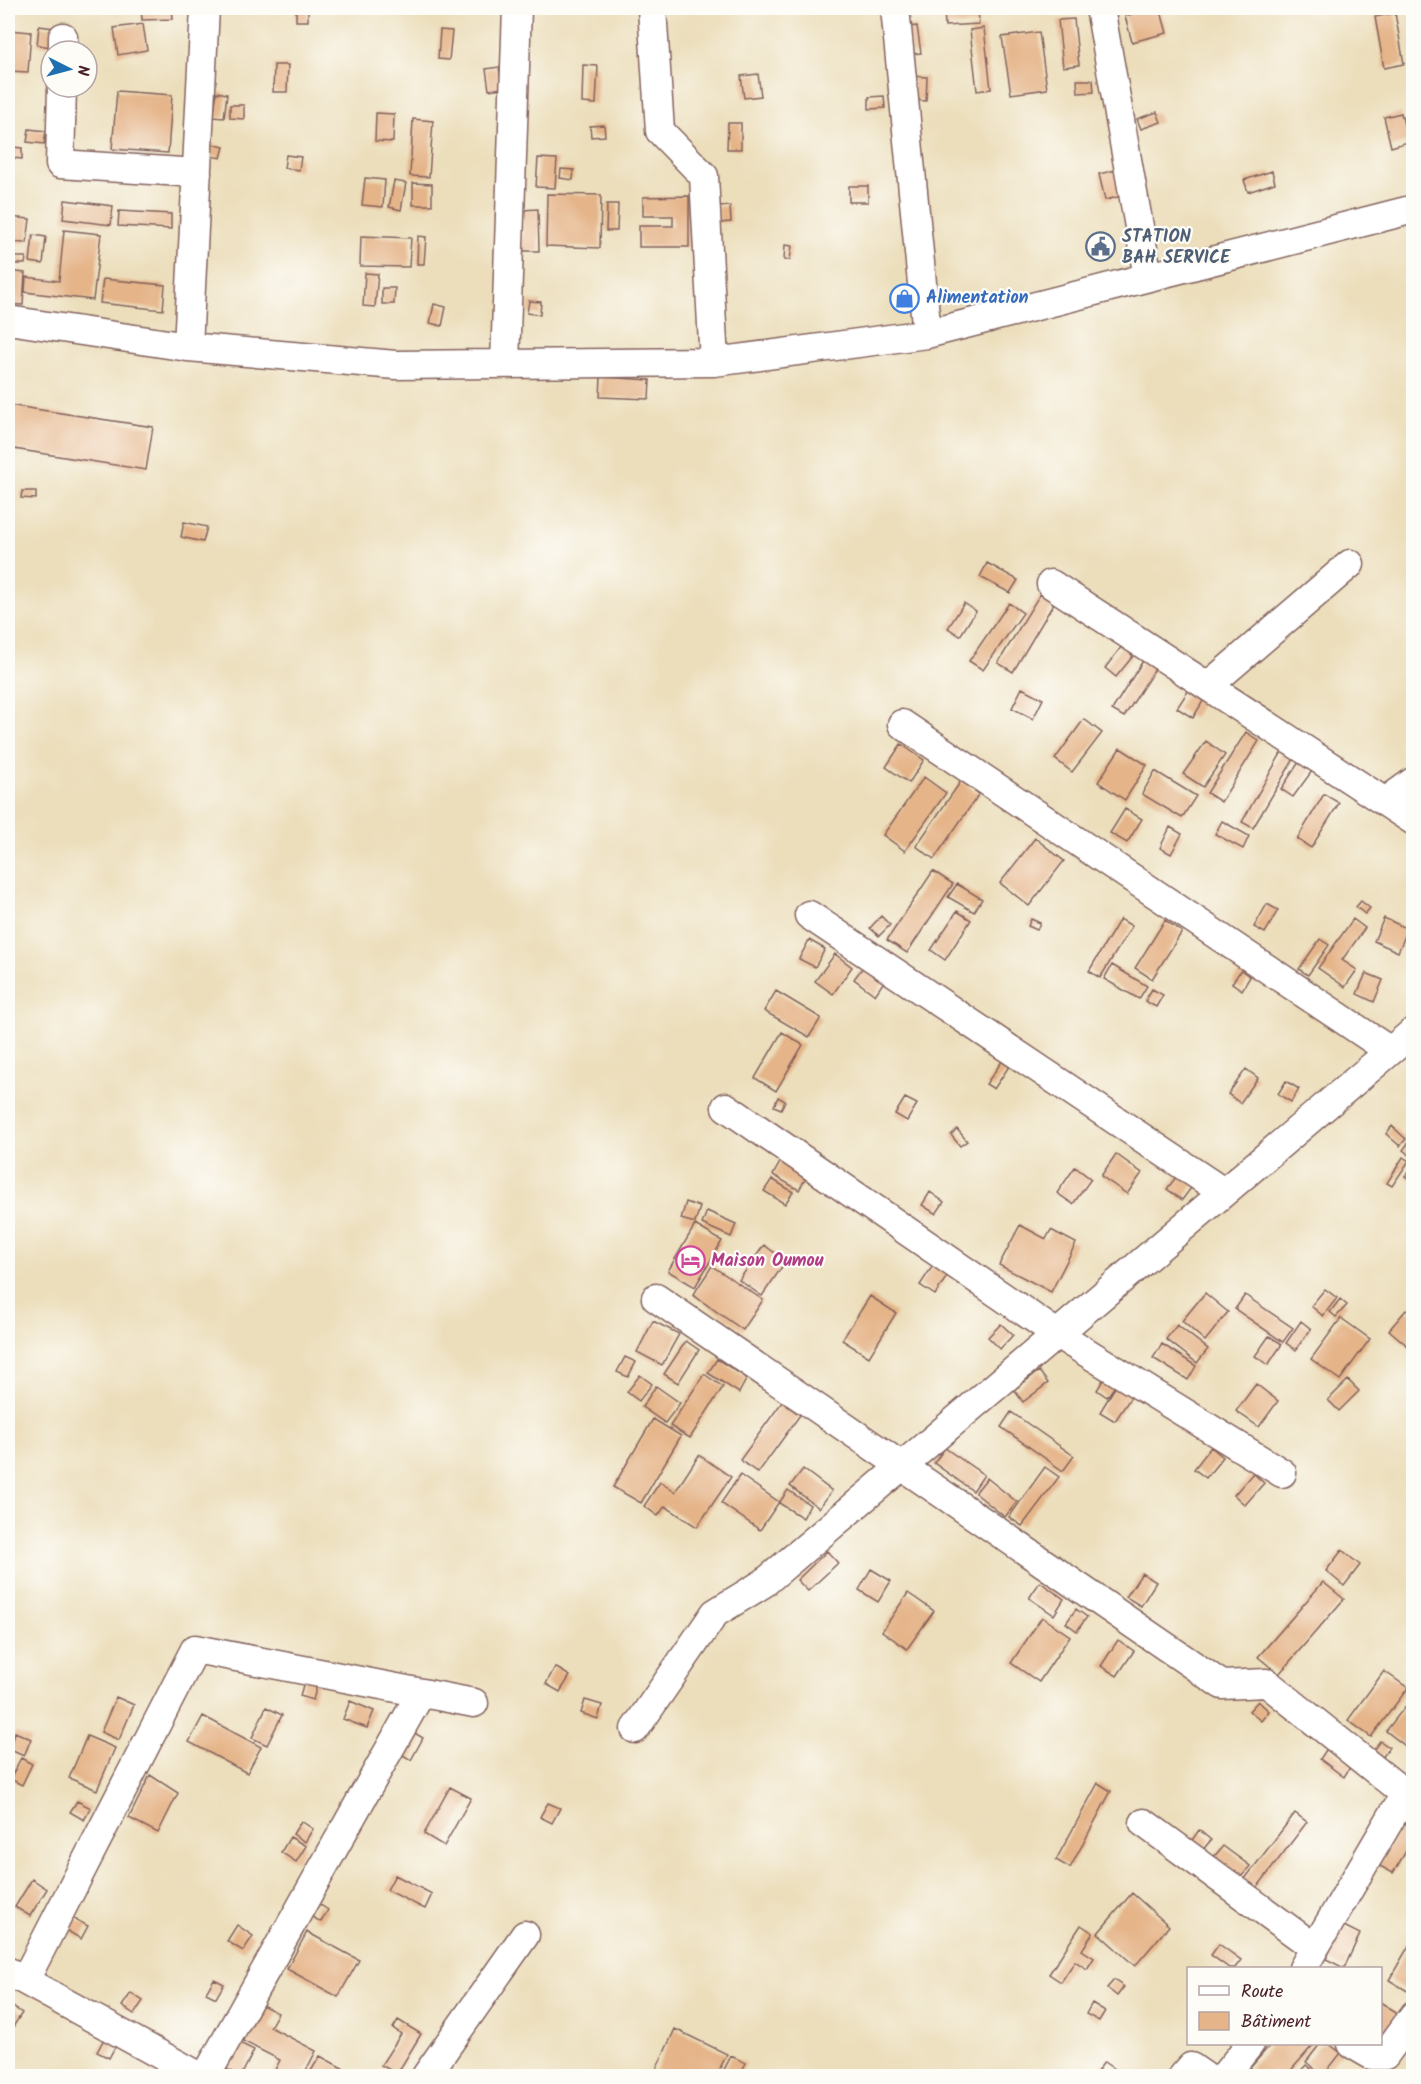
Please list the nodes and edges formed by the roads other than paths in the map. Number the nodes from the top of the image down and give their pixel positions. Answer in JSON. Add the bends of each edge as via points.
{"nodes":[{"id":1,"x":206,"y":8,"type":"edge"},
{"id":2,"x":517,"y":8,"type":"edge"},
{"id":3,"x":652,"y":8,"type":"edge"},
{"id":4,"x":895,"y":8,"type":"edge"},
{"id":5,"x":1100,"y":8,"type":"edge"},
{"id":6,"x":62,"y":99,"type":"edge"},
{"id":7,"x":197,"y":173,"type":"junction"},
{"id":8,"x":1413,"y":209,"type":"edge"},
{"id":9,"x":1148,"y":277,"type":"junction"},
{"id":10,"x":8,"y":320,"type":"edge"},
{"id":11,"x":927,"y":334,"type":"junction"},
{"id":12,"x":188,"y":346,"type":"junction"},
{"id":13,"x":714,"y":362,"type":"junction"},
{"id":14,"x":505,"y":364,"type":"junction"},
{"id":15,"x":1350,"y":564,"type":"dead end"},
{"id":16,"x":1051,"y":584,"type":"dead end"},
{"id":17,"x":1208,"y":686,"type":"junction"},
{"id":18,"x":902,"y":724,"type":"dead end"},
{"id":19,"x":1413,"y":781,"type":"edge"},
{"id":20,"x":1385,"y":802,"type":"junction"},
{"id":21,"x":1413,"y":821,"type":"edge"},
{"id":22,"x":809,"y":915,"type":"dead end"},
{"id":23,"x":1405,"y":1041,"type":"edge"},
{"id":24,"x":726,"y":1107,"type":"dead end"},
{"id":25,"x":1223,"y":1192,"type":"junction"},
{"id":26,"x":656,"y":1298,"type":"dead end"},
{"id":27,"x":1056,"y":1334,"type":"junction"},
{"id":28,"x":902,"y":1466,"type":"junction"},
{"id":29,"x":1282,"y":1473,"type":"dead end"},
{"id":30,"x":421,"y":1693,"type":"junction"},
{"id":31,"x":474,"y":1703,"type":"dead end"},
{"id":32,"x":635,"y":1729,"type":"dead end"},
{"id":33,"x":1409,"y":1798,"type":"edge"},
{"id":34,"x":1144,"y":1823,"type":"dead end"},
{"id":35,"x":525,"y":1935,"type":"dead end"},
{"id":36,"x":1309,"y":1958,"type":"edge"},
{"id":37,"x":16,"y":1976,"type":"edge"},
{"id":38,"x":1413,"y":2015,"type":"edge"},
{"id":39,"x":1248,"y":2045,"type":"edge"},
{"id":40,"x":1355,"y":2045,"type":"edge"},
{"id":41,"x":199,"y":2076,"type":"edge"},
{"id":42,"x":206,"y":2076,"type":"edge"},
{"id":43,"x":426,"y":2076,"type":"edge"},
{"id":44,"x":1183,"y":2076,"type":"edge"},
{"id":45,"x":1204,"y":2076,"type":"edge"},
{"id":46,"x":1224,"y":2076,"type":"edge"}],
"edges":[{"from":1,"to":7,"type":"street"},
{"from":2,"to":14,"type":"street"},
{"from":3,"to":13,"type":"street","via":[[660,131],[704,176]]},
{"from":4,"to":11,"type":"street"},
{"from":5,"to":9,"type":"street"},
{"from":6,"to":7,"type":"street","via":[[60,164]]},
{"from":7,"to":12,"type":"street"},
{"from":8,"to":9,"type":"street"},
{"from":9,"to":11,"type":"street"},
{"from":10,"to":12,"type":"street"},
{"from":11,"to":13,"type":"street"},
{"from":12,"to":14,"type":"street","via":[[396,365]]},
{"from":13,"to":14,"type":"street"},
{"from":15,"to":17,"type":"street"},
{"from":16,"to":17,"type":"street"},
{"from":17,"to":20,"type":"street"},
{"from":18,"to":23,"type":"street"},
{"from":19,"to":20,"type":"street"},
{"from":20,"to":21,"type":"street"},
{"from":22,"to":25,"type":"street"},
{"from":23,"to":25,"type":"street"},
{"from":24,"to":27,"type":"street"},
{"from":25,"to":27,"type":"street"},
{"from":26,"to":28,"type":"street"},
{"from":27,"to":28,"type":"street"},
{"from":27,"to":29,"type":"street"},
{"from":28,"to":32,"type":"street","via":[[764,1583],[714,1613]]},
{"from":28,"to":33,"type":"street","via":[[1222,1685],[1267,1683]]},
{"from":30,"to":31,"type":"street"},
{"from":30,"to":37,"type":"street","via":[[195,1649]]},
{"from":30,"to":42,"type":"street"},
{"from":33,"to":36,"type":"street"},
{"from":34,"to":36,"type":"street"},
{"from":35,"to":43,"type":"street"},
{"from":37,"to":41,"type":"street"},
{"from":38,"to":40,"type":"street","via":[[1385,2055],[1371,2055]]},
{"from":39,"to":46,"type":"street"},
{"from":44,"to":45,"type":"street","via":[[1191,2067]]}]}
